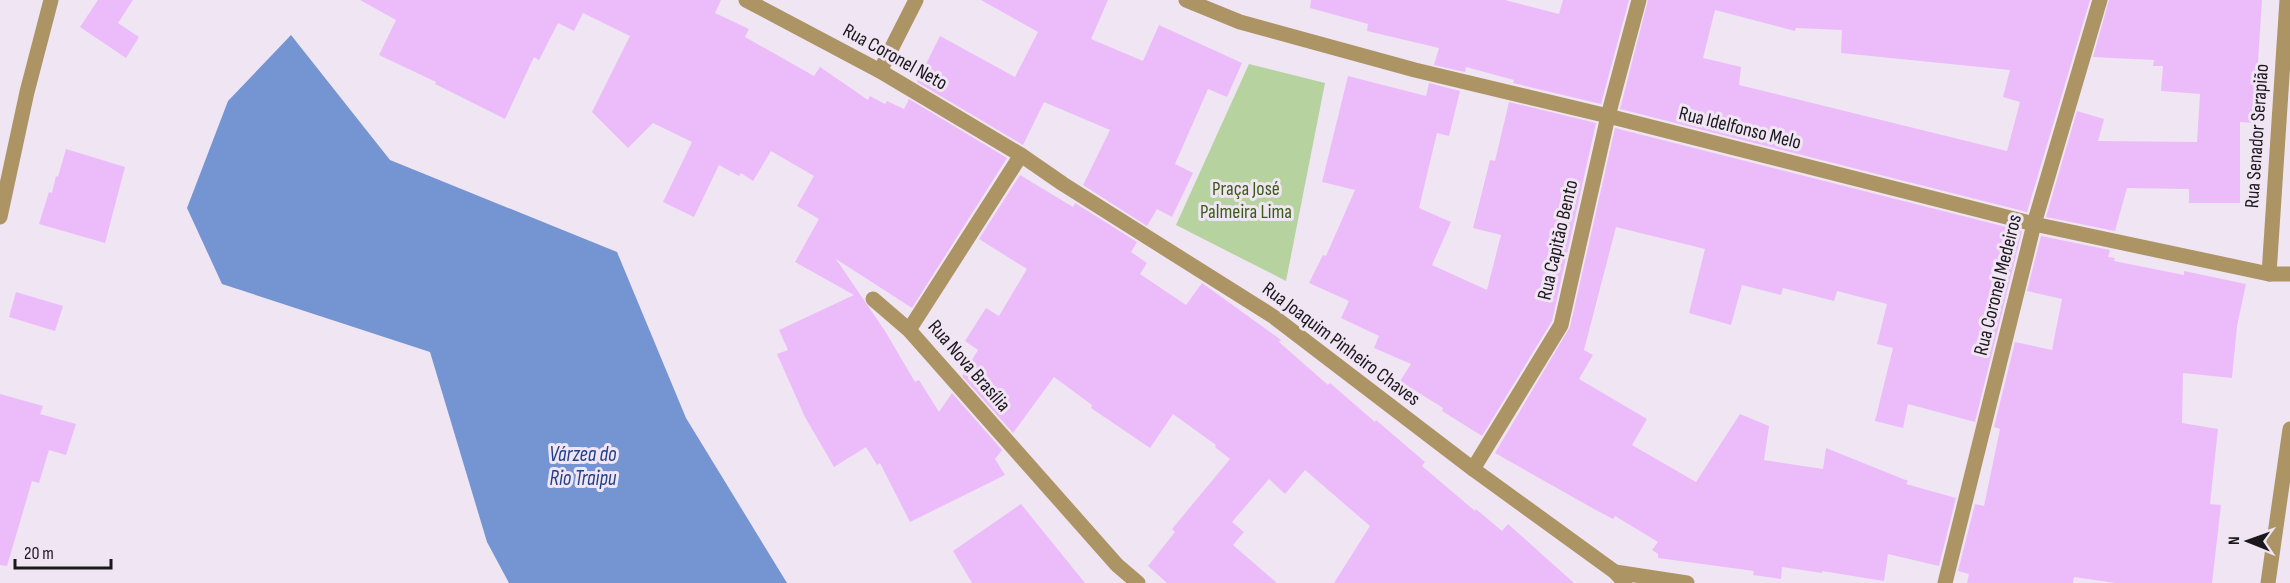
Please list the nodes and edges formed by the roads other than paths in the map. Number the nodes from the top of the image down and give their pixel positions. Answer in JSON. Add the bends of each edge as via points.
{"nodes":[{"id":1,"x":51,"y":0,"type":"edge"},
{"id":2,"x":746,"y":0,"type":"edge"},
{"id":3,"x":916,"y":0,"type":"edge"},
{"id":4,"x":1186,"y":0,"type":"edge"},
{"id":5,"x":1639,"y":0,"type":"edge"},
{"id":6,"x":2100,"y":0,"type":"edge"},
{"id":7,"x":2287,"y":0,"type":"edge"},
{"id":8,"x":880,"y":71,"type":"junction"},
{"id":9,"x":1608,"y":116,"type":"junction"},
{"id":10,"x":1021,"y":155,"type":"junction"},
{"id":11,"x":0,"y":217,"type":"edge"},
{"id":12,"x":2034,"y":224,"type":"junction"},
{"id":13,"x":2269,"y":274,"type":"junction"},
{"id":14,"x":2290,"y":274,"type":"edge"},
{"id":15,"x":873,"y":299,"type":"dead end"},
{"id":16,"x":909,"y":330,"type":"junction"},
{"id":17,"x":2290,"y":429,"type":"edge"},
{"id":18,"x":1473,"y":469,"type":"junction"},
{"id":19,"x":1620,"y":578,"type":"edge"},
{"id":20,"x":1138,"y":583,"type":"edge"},
{"id":21,"x":1687,"y":583,"type":"edge"},
{"id":22,"x":1945,"y":583,"type":"edge"},
{"id":23,"x":2268,"y":583,"type":"edge"}],
"edges":[{"from":1,"to":11,"type":"street"},
{"from":2,"to":8,"type":"street","name":"Rua Coronel Neto"},
{"from":3,"to":8,"type":"street"},
{"from":4,"to":9,"type":"street","name":"Rua Idelfonso Melo","via":[[1240,22]]},
{"from":5,"to":9,"type":"street","name":"Rua Capitão Bento"},
{"from":6,"to":12,"type":"street","name":"Rua Coronel Medeiros"},
{"from":7,"to":13,"type":"street","name":"Rua Senador Serapião"},
{"from":8,"to":10,"type":"street","name":"Rua Coronel Neto"},
{"from":9,"to":12,"type":"street","name":"Rua Idelfonso Melo"},
{"from":9,"to":18,"type":"street","name":"Rua Capitão Bento","via":[[1561,326]]},
{"from":10,"to":16,"type":"street","name":"Rua Nova Brasília"},
{"from":10,"to":18,"type":"street","name":"Rua Joaquim Pinheiro Chaves","via":[[1274,317]]},
{"from":12,"to":13,"type":"street","name":"Rua Idelfonso Melo"},
{"from":12,"to":22,"type":"street","name":"Rua Coronel Medeiros"},
{"from":13,"to":14,"type":"street","name":"Rua Idelfonso Melo"},
{"from":15,"to":16,"type":"street"},
{"from":16,"to":20,"type":"street","name":"Rua Nova Brasília","via":[[1117,565]]},
{"from":17,"to":23,"type":"street"},
{"from":18,"to":19,"type":"street","name":"Rua Joaquim Pinheiro Chaves"},
{"from":19,"to":21,"type":"street"}]}
